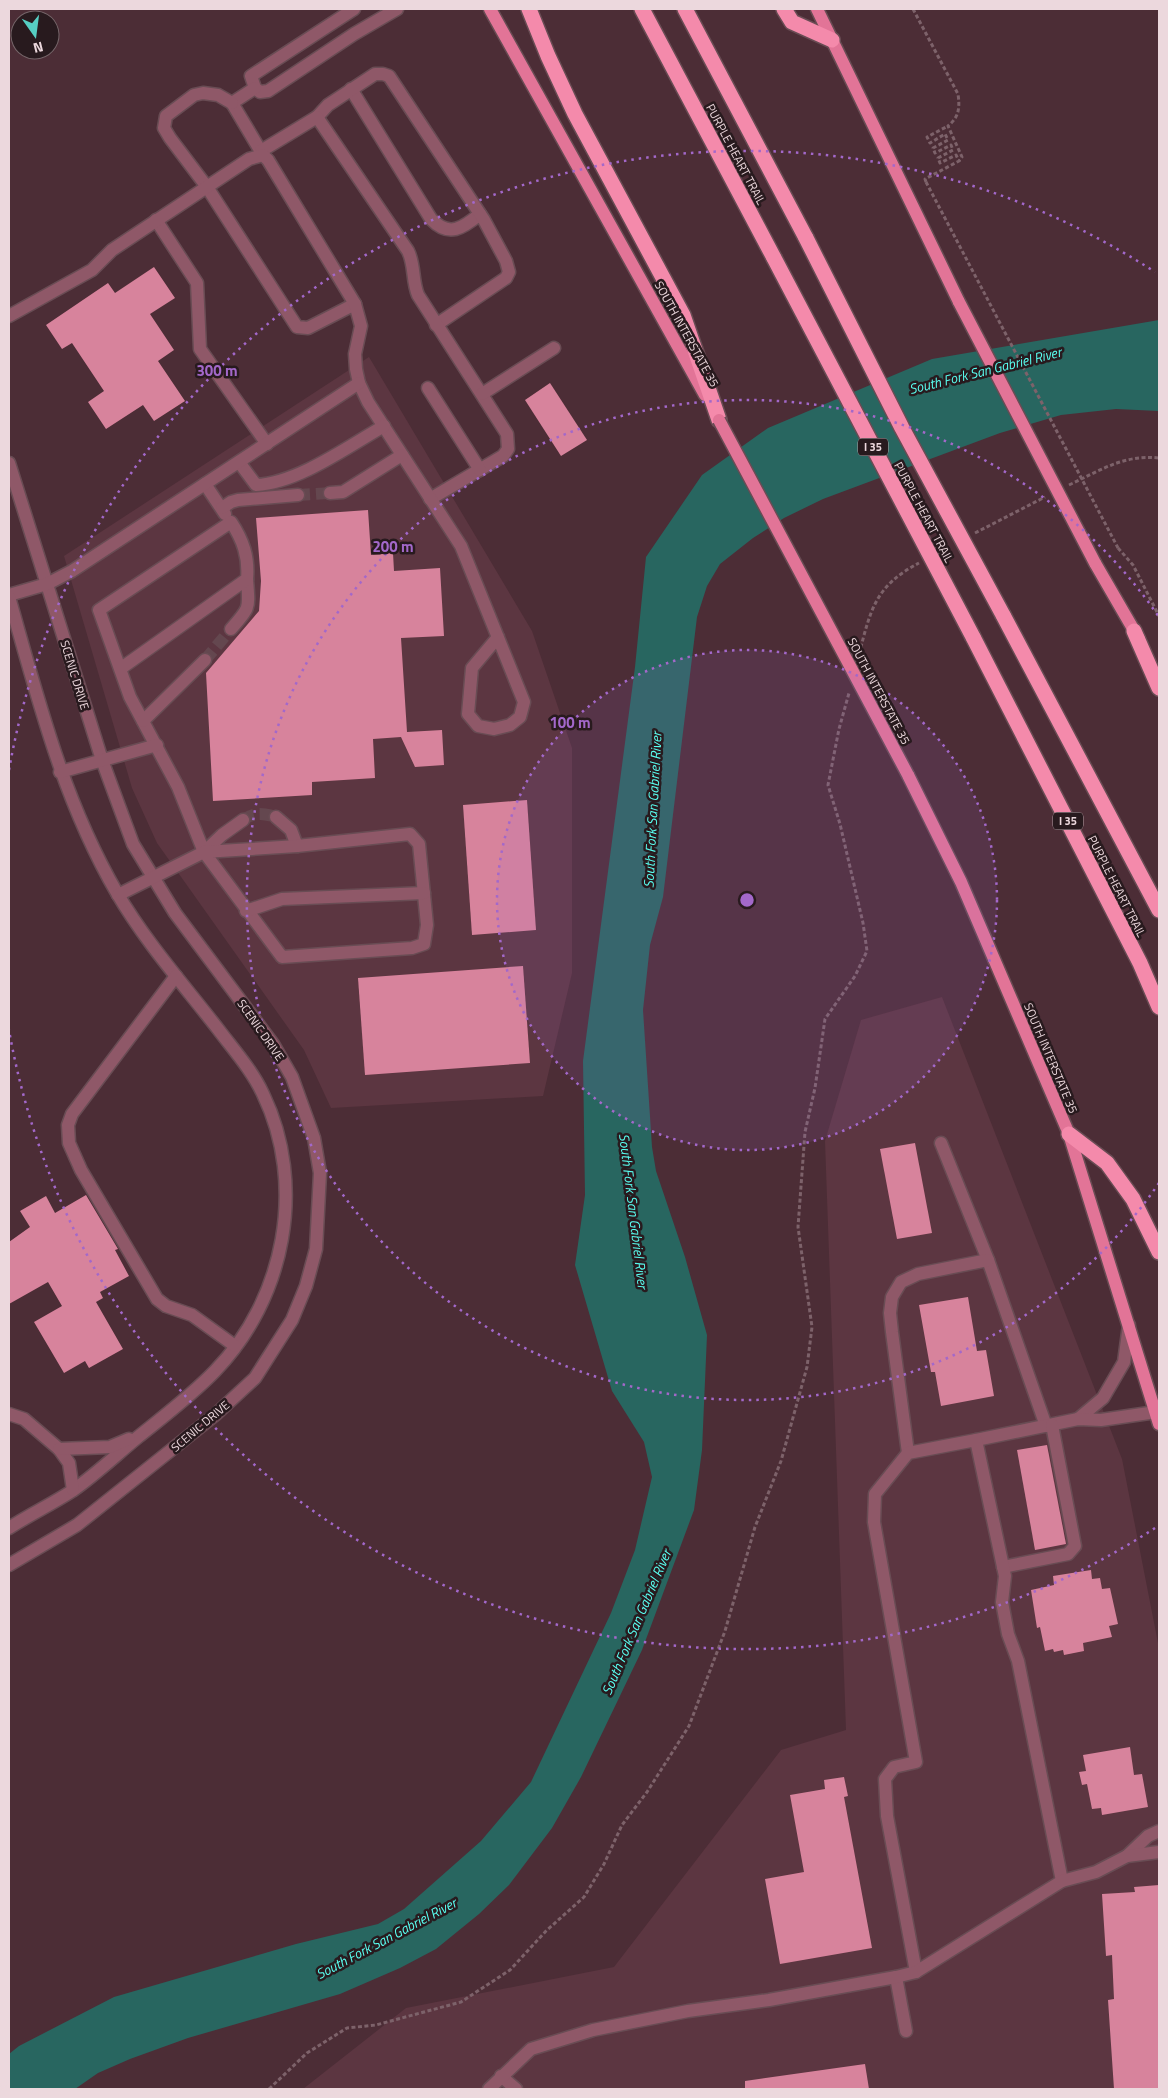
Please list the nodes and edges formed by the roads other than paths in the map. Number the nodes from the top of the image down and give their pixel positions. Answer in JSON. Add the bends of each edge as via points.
{"nodes":[{"id":1,"x":354,"y":9,"type":"edge"},
{"id":2,"x":397,"y":9,"type":"edge"},
{"id":3,"x":490,"y":9,"type":"edge"},
{"id":4,"x":529,"y":9,"type":"edge"},
{"id":5,"x":642,"y":9,"type":"edge"},
{"id":6,"x":685,"y":9,"type":"edge"},
{"id":7,"x":784,"y":9,"type":"edge"},
{"id":8,"x":817,"y":9,"type":"edge"},
{"id":9,"x":832,"y":40,"type":"junction"},
{"id":10,"x":255,"y":88,"type":"junction"},
{"id":11,"x":351,"y":90,"type":"junction"},
{"id":12,"x":232,"y":103,"type":"junction"},
{"id":13,"x":317,"y":117,"type":"junction"},
{"id":14,"x":262,"y":153,"type":"junction"},
{"id":15,"x":207,"y":186,"type":"junction"},
{"id":16,"x":480,"y":214,"type":"junction"},
{"id":17,"x":156,"y":220,"type":"junction"},
{"id":18,"x":355,"y":304,"type":"junction"},
{"id":19,"x":9,"y":316,"type":"edge"},
{"id":20,"x":436,"y":325,"type":"junction"},
{"id":21,"x":554,"y":348,"type":"dead end"},
{"id":22,"x":359,"y":383,"type":"junction"},
{"id":23,"x":428,"y":388,"type":"dead end"},
{"id":24,"x":482,"y":394,"type":"junction"},
{"id":25,"x":719,"y":420,"type":"junction"},
{"id":26,"x":384,"y":426,"type":"junction"},
{"id":27,"x":267,"y":444,"type":"junction"},
{"id":28,"x":402,"y":455,"type":"junction"},
{"id":29,"x":239,"y":462,"type":"junction"},
{"id":30,"x":9,"y":463,"type":"edge"},
{"id":31,"x":480,"y":470,"type":"junction"},
{"id":32,"x":205,"y":484,"type":"junction"},
{"id":33,"x":330,"y":493,"type":"tunnel mouth"},
{"id":34,"x":298,"y":495,"type":"tunnel mouth"},
{"id":35,"x":430,"y":499,"type":"junction"},
{"id":36,"x":222,"y":508,"type":"junction"},
{"id":37,"x":231,"y":522,"type":"junction"},
{"id":38,"x":247,"y":579,"type":"junction"},
{"id":39,"x":46,"y":584,"type":"junction"},
{"id":40,"x":9,"y":596,"type":"edge"},
{"id":41,"x":231,"y":629,"type":"tunnel mouth"},
{"id":42,"x":1134,"y":631,"type":"junction"},
{"id":43,"x":498,"y":637,"type":"junction"},
{"id":44,"x":205,"y":660,"type":"tunnel mouth"},
{"id":45,"x":120,"y":669,"type":"junction"},
{"id":46,"x":1159,"y":676,"type":"edge"},
{"id":47,"x":1159,"y":688,"type":"edge"},
{"id":48,"x":143,"y":721,"type":"junction"},
{"id":49,"x":157,"y":745,"type":"junction"},
{"id":50,"x":102,"y":760,"type":"junction"},
{"id":51,"x":60,"y":772,"type":"junction"},
{"id":52,"x":276,"y":816,"type":"dead end"},
{"id":53,"x":243,"y":820,"type":"tunnel mouth"},
{"id":54,"x":297,"y":846,"type":"junction"},
{"id":55,"x":204,"y":852,"type":"junction"},
{"id":56,"x":153,"y":877,"type":"junction"},
{"id":57,"x":424,"y":893,"type":"junction"},
{"id":58,"x":118,"y":895,"type":"junction"},
{"id":59,"x":1159,"y":910,"type":"edge"},
{"id":60,"x":246,"y":911,"type":"junction"},
{"id":61,"x":176,"y":976,"type":"junction"},
{"id":62,"x":1159,"y":1007,"type":"edge"},
{"id":63,"x":1069,"y":1134,"type":"junction"},
{"id":64,"x":941,"y":1143,"type":"dead end"},
{"id":65,"x":1159,"y":1252,"type":"edge"},
{"id":66,"x":988,"y":1260,"type":"junction"},
{"id":67,"x":1129,"y":1324,"type":"junction"},
{"id":68,"x":235,"y":1346,"type":"junction"},
{"id":69,"x":9,"y":1414,"type":"edge"},
{"id":70,"x":1158,"y":1418,"type":"edge"},
{"id":71,"x":1078,"y":1419,"type":"junction"},
{"id":72,"x":1049,"y":1425,"type":"junction"},
{"id":73,"x":142,"y":1433,"type":"junction"},
{"id":74,"x":976,"y":1440,"type":"junction"},
{"id":75,"x":59,"y":1449,"type":"junction"},
{"id":76,"x":908,"y":1453,"type":"junction"},
{"id":77,"x":72,"y":1490,"type":"junction"},
{"id":78,"x":9,"y":1528,"type":"edge"},
{"id":79,"x":9,"y":1565,"type":"edge"},
{"id":80,"x":1003,"y":1568,"type":"junction"},
{"id":81,"x":1159,"y":1831,"type":"edge"},
{"id":82,"x":1159,"y":1852,"type":"edge"},
{"id":83,"x":1127,"y":1856,"type":"junction"},
{"id":84,"x":1062,"y":1881,"type":"junction"},
{"id":85,"x":916,"y":1972,"type":"junction"},
{"id":86,"x":896,"y":1977,"type":"junction"},
{"id":87,"x":906,"y":2031,"type":"dead end"},
{"id":88,"x":501,"y":2076,"type":"junction"},
{"id":89,"x":489,"y":2089,"type":"edge"},
{"id":90,"x":516,"y":2089,"type":"edge"}],
"edges":[{"from":1,"to":10,"type":"street","via":[[250,76]]},
{"from":2,"to":10,"type":"street","via":[[268,90],[260,92]]},
{"from":3,"to":25,"type":"main road","name":"SOUTH INTERSTATE 35"},
{"from":4,"to":25,"type":"highway","via":[[576,114],[683,315]]},
{"from":5,"to":62,"type":"highway","name":"PURPLE HEART TRAIL","number":"I 35","bridge":true,"via":[[973,637],[1140,963]]},
{"from":6,"to":59,"type":"highway","name":"PURPLE HEART TRAIL","number":"I 35","bridge":true,"via":[[902,428]]},
{"from":7,"to":9,"type":"highway","via":[[792,22]]},
{"from":8,"to":9,"type":"main road"},
{"from":9,"to":42,"type":"main road","bridge":true,"via":[[959,302]]},
{"from":10,"to":12,"type":"street"},
{"from":11,"to":13,"type":"street","via":[[328,105]]},
{"from":11,"to":16,"type":"street","via":[[375,74],[389,76]]},
{"from":11,"to":16,"type":"street","via":[[438,226],[461,228]]},
{"from":12,"to":14,"type":"street"},
{"from":12,"to":15,"type":"street","via":[[212,93],[194,95],[171,111],[164,122],[170,138]]},
{"from":13,"to":14,"type":"street"},
{"from":13,"to":20,"type":"street","via":[[408,250],[415,287]]},
{"from":14,"to":15,"type":"street"},
{"from":14,"to":18,"type":"street"},
{"from":15,"to":17,"type":"street"},
{"from":15,"to":18,"type":"street","via":[[297,326],[308,328]]},
{"from":16,"to":20,"type":"street","via":[[506,262],[508,275]]},
{"from":17,"to":19,"type":"street","via":[[112,250],[92,270]]},
{"from":17,"to":27,"type":"street","via":[[197,283],[200,349]]},
{"from":18,"to":22,"type":"street","via":[[361,326],[354,354]]},
{"from":20,"to":24,"type":"street"},
{"from":21,"to":24,"type":"street"},
{"from":22,"to":26,"type":"street"},
{"from":22,"to":27,"type":"street"},
{"from":23,"to":31,"type":"street"},
{"from":24,"to":31,"type":"street","via":[[502,425],[509,445],[502,456]]},
{"from":25,"to":63,"type":"main road","name":"SOUTH INTERSTATE 35","bridge":true,"via":[[908,775],[961,882]]},
{"from":26,"to":28,"type":"street"},
{"from":26,"to":29,"type":"street","via":[[296,476],[275,483],[256,485]]},
{"from":27,"to":29,"type":"street"},
{"from":28,"to":33,"type":"street","via":[[342,492]]},
{"from":28,"to":35,"type":"street"},
{"from":29,"to":32,"type":"street"},
{"from":30,"to":39,"type":"street","name":"SCENIC DRIVE"},
{"from":31,"to":35,"type":"street"},
{"from":32,"to":36,"type":"street"},
{"from":32,"to":39,"type":"street","via":[[72,571]]},
{"from":34,"to":36,"type":"street","via":[[238,500]]},
{"from":35,"to":43,"type":"street","via":[[461,546]]},
{"from":36,"to":37,"type":"street"},
{"from":37,"to":38,"type":"street","via":[[242,538],[248,565]]},
{"from":37,"to":45,"type":"street","via":[[99,610]]},
{"from":38,"to":41,"type":"street","via":[[247,612]]},
{"from":38,"to":45,"type":"street"},
{"from":39,"to":40,"type":"street"},
{"from":39,"to":50,"type":"street","name":"SCENIC DRIVE"},
{"from":40,"to":51,"type":"street"},
{"from":42,"to":46,"type":"main road"},
{"from":42,"to":47,"type":"highway"},
{"from":43,"to":43,"type":"street","via":[[524,702],[520,717],[510,726],[494,729],[478,726],[468,714],[472,668]]},
{"from":44,"to":48,"type":"street"},
{"from":45,"to":48,"type":"street"},
{"from":48,"to":49,"type":"street"},
{"from":49,"to":50,"type":"street"},
{"from":49,"to":55,"type":"street"},
{"from":50,"to":51,"type":"street"},
{"from":50,"to":56,"type":"street","name":"SCENIC DRIVE","via":[[133,844]]},
{"from":51,"to":58,"type":"street"},
{"from":52,"to":54,"type":"street","via":[[291,830]]},
{"from":53,"to":55,"type":"street"},
{"from":54,"to":55,"type":"street"},
{"from":54,"to":57,"type":"street","via":[[410,834],[419,844]]},
{"from":55,"to":56,"type":"street"},
{"from":55,"to":60,"type":"street"},
{"from":56,"to":58,"type":"street"},
{"from":56,"to":79,"type":"street","name":"SCENIC DRIVE","via":[[175,913],[274,1044],[292,1077],[314,1138],[320,1173],[316,1249],[292,1320],[255,1378],[215,1415],[77,1525]]},
{"from":57,"to":60,"type":"street","via":[[282,899]]},
{"from":57,"to":60,"type":"street","via":[[427,925],[424,944],[412,948],[282,957]]},
{"from":58,"to":61,"type":"street"},
{"from":61,"to":68,"type":"street","via":[[262,1092],[283,1161],[287,1195],[278,1261],[255,1315]]},
{"from":61,"to":68,"type":"street","via":[[72,1114],[68,1125],[69,1143],[81,1170],[157,1299],[166,1306],[192,1315]]},
{"from":63,"to":65,"type":"highway","via":[[1107,1163],[1133,1199]]},
{"from":63,"to":67,"type":"main road","name":"SOUTH INTERSTATE 35"},
{"from":64,"to":66,"type":"street"},
{"from":66,"to":72,"type":"street"},
{"from":66,"to":76,"type":"street","via":[[918,1274],[901,1282],[892,1296],[890,1313]]},
{"from":67,"to":70,"type":"main road","name":"SOUTH INTERSTATE 35"},
{"from":67,"to":71,"type":"street","via":[[1124,1362],[1104,1398]]},
{"from":68,"to":73,"type":"street","via":[[216,1370]]},
{"from":69,"to":75,"type":"street","via":[[24,1419]]},
{"from":70,"to":71,"type":"street"},
{"from":71,"to":72,"type":"street"},
{"from":72,"to":74,"type":"street"},
{"from":72,"to":80,"type":"street","via":[[1076,1546],[1068,1554]]},
{"from":73,"to":75,"type":"street","via":[[110,1447]]},
{"from":73,"to":77,"type":"street"},
{"from":74,"to":76,"type":"street"},
{"from":74,"to":80,"type":"street"},
{"from":75,"to":77,"type":"street","via":[[69,1463]]},
{"from":76,"to":85,"type":"street","via":[[875,1494],[874,1522],[916,1762],[894,1767],[885,1779],[887,1816]]},
{"from":77,"to":78,"type":"street"},
{"from":80,"to":84,"type":"street","via":[[1002,1602],[1006,1626],[1018,1661]]},
{"from":81,"to":83,"type":"street","via":[[1148,1836]]},
{"from":82,"to":83,"type":"street"},
{"from":83,"to":84,"type":"street","via":[[1096,1872]]},
{"from":84,"to":85,"type":"street"},
{"from":85,"to":86,"type":"street"},
{"from":86,"to":87,"type":"street"},
{"from":86,"to":88,"type":"street","via":[[593,2030],[531,2049]]},
{"from":88,"to":89,"type":"street"},
{"from":88,"to":90,"type":"street"}]}
